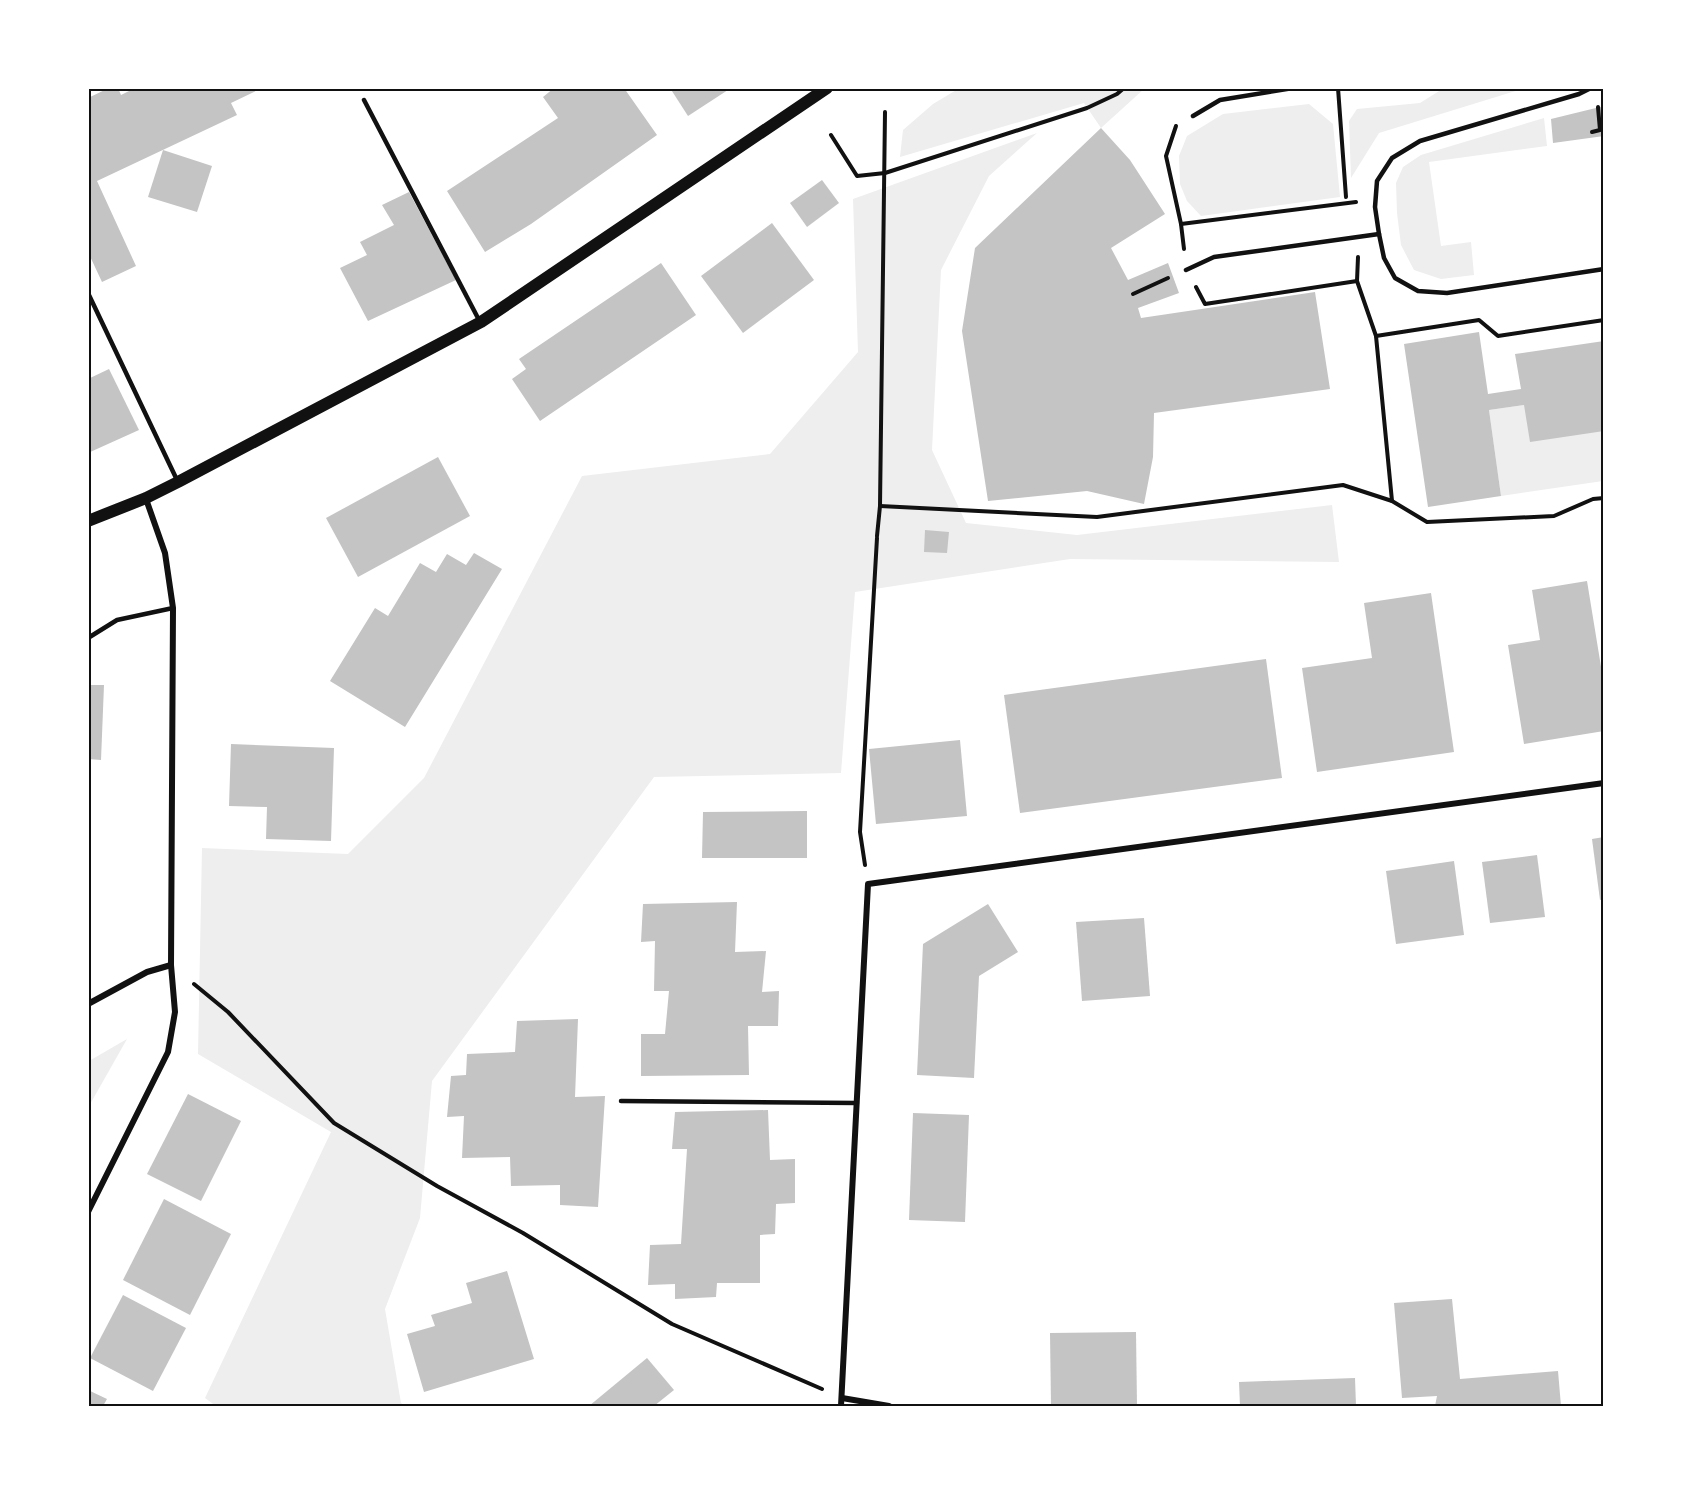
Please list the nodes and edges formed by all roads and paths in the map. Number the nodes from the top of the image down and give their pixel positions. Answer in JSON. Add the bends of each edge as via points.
{"nodes":[{"id":1,"x":827,"y":88,"type":"edge"},
{"id":2,"x":1124,"y":88,"type":"edge"},
{"id":3,"x":1293,"y":88,"type":"edge"},
{"id":4,"x":1338,"y":88,"type":"edge"},
{"id":5,"x":1591,"y":88,"type":"edge"},
{"id":6,"x":1598,"y":97,"type":"dead end"},
{"id":7,"x":364,"y":100,"type":"dead end"},
{"id":8,"x":885,"y":112,"type":"dead end"},
{"id":9,"x":1193,"y":116,"type":"dead end"},
{"id":10,"x":1592,"y":132,"type":"dead end"},
{"id":11,"x":831,"y":135,"type":"dead end"},
{"id":12,"x":885,"y":173,"type":"junction"},
{"id":13,"x":1346,"y":197,"type":"dead end"},
{"id":14,"x":1360,"y":201,"type":"dead end"},
{"id":15,"x":1180,"y":224,"type":"dead end"},
{"id":16,"x":1379,"y":234,"type":"junction"},
{"id":17,"x":1604,"y":269,"type":"edge"},
{"id":18,"x":1186,"y":270,"type":"joint"},
{"id":19,"x":88,"y":293,"type":"edge"},
{"id":20,"x":1133,"y":294,"type":"dead end"},
{"id":21,"x":1604,"y":320,"type":"edge"},
{"id":22,"x":481,"y":322,"type":"junction"},
{"id":23,"x":1376,"y":336,"type":"dead end"},
{"id":24,"x":178,"y":482,"type":"junction"},
{"id":25,"x":146,"y":498,"type":"junction"},
{"id":26,"x":1604,"y":498,"type":"edge"},
{"id":27,"x":880,"y":506,"type":"junction"},
{"id":28,"x":88,"y":521,"type":"edge"},
{"id":29,"x":174,"y":608,"type":"junction"},
{"id":30,"x":88,"y":638,"type":"edge"},
{"id":31,"x":1604,"y":783,"type":"edge"},
{"id":32,"x":868,"y":884,"type":"junction"},
{"id":33,"x":171,"y":965,"type":"junction"},
{"id":34,"x":88,"y":1004,"type":"edge"},
{"id":35,"x":621,"y":1101,"type":"dead end"},
{"id":36,"x":857,"y":1103,"type":"junction"},
{"id":37,"x":88,"y":1212,"type":"edge"},
{"id":38,"x":842,"y":1398,"type":"junction"},
{"id":39,"x":841,"y":1407,"type":"edge"},
{"id":40,"x":889,"y":1407,"type":"edge"}],
"edges":[{"from":1,"to":22,"type":"main road"},
{"from":2,"to":12,"type":"path","via":[[1087,108]]},
{"from":3,"to":9,"type":"lane","via":[[1220,100]]},
{"from":4,"to":13,"type":"path"},
{"from":5,"to":16,"type":"lane","via":[[1420,141],[1392,158],[1377,181]]},
{"from":6,"to":10,"type":"path","via":[[1600,130]]},
{"from":7,"to":22,"type":"lane"},
{"from":8,"to":12,"type":"path"},
{"from":11,"to":12,"type":"path","via":[[857,176]]},
{"from":12,"to":27,"type":"path"},
{"from":14,"to":15,"type":"path"},
{"from":16,"to":17,"type":"lane","via":[[1384,258],[1395,278],[1418,291],[1447,293]]},
{"from":16,"to":18,"type":"lane","via":[[1214,257]]},
{"from":18,"to":20,"type":"path"},
{"from":19,"to":24,"type":"lane"},
{"from":21,"to":23,"type":"path","via":[[1498,336],[1479,320]]},
{"from":22,"to":24,"type":"main road"},
{"from":24,"to":25,"type":"main road"},
{"from":25,"to":28,"type":"main road"},
{"from":25,"to":29,"type":"street","via":[[165,553]]},
{"from":26,"to":27,"type":"path","via":[[1554,516],[1427,522],[1392,501],[1343,485],[1097,518]]},
{"from":27,"to":32,"type":"path","via":[[860,832]]},
{"from":29,"to":30,"type":"lane","via":[[117,620]]},
{"from":29,"to":33,"type":"street"},
{"from":31,"to":32,"type":"street"},
{"from":32,"to":36,"type":"street"},
{"from":33,"to":34,"type":"street","via":[[147,972]]},
{"from":33,"to":37,"type":"street","via":[[175,1012],[168,1052]]},
{"from":33,"to":38,"type":"path","via":[[228,1012],[334,1123],[672,1324]]},
{"from":35,"to":36,"type":"lane"},
{"from":36,"to":38,"type":"street"},
{"from":38,"to":39,"type":"street"},
{"from":38,"to":40,"type":"street"}]}
